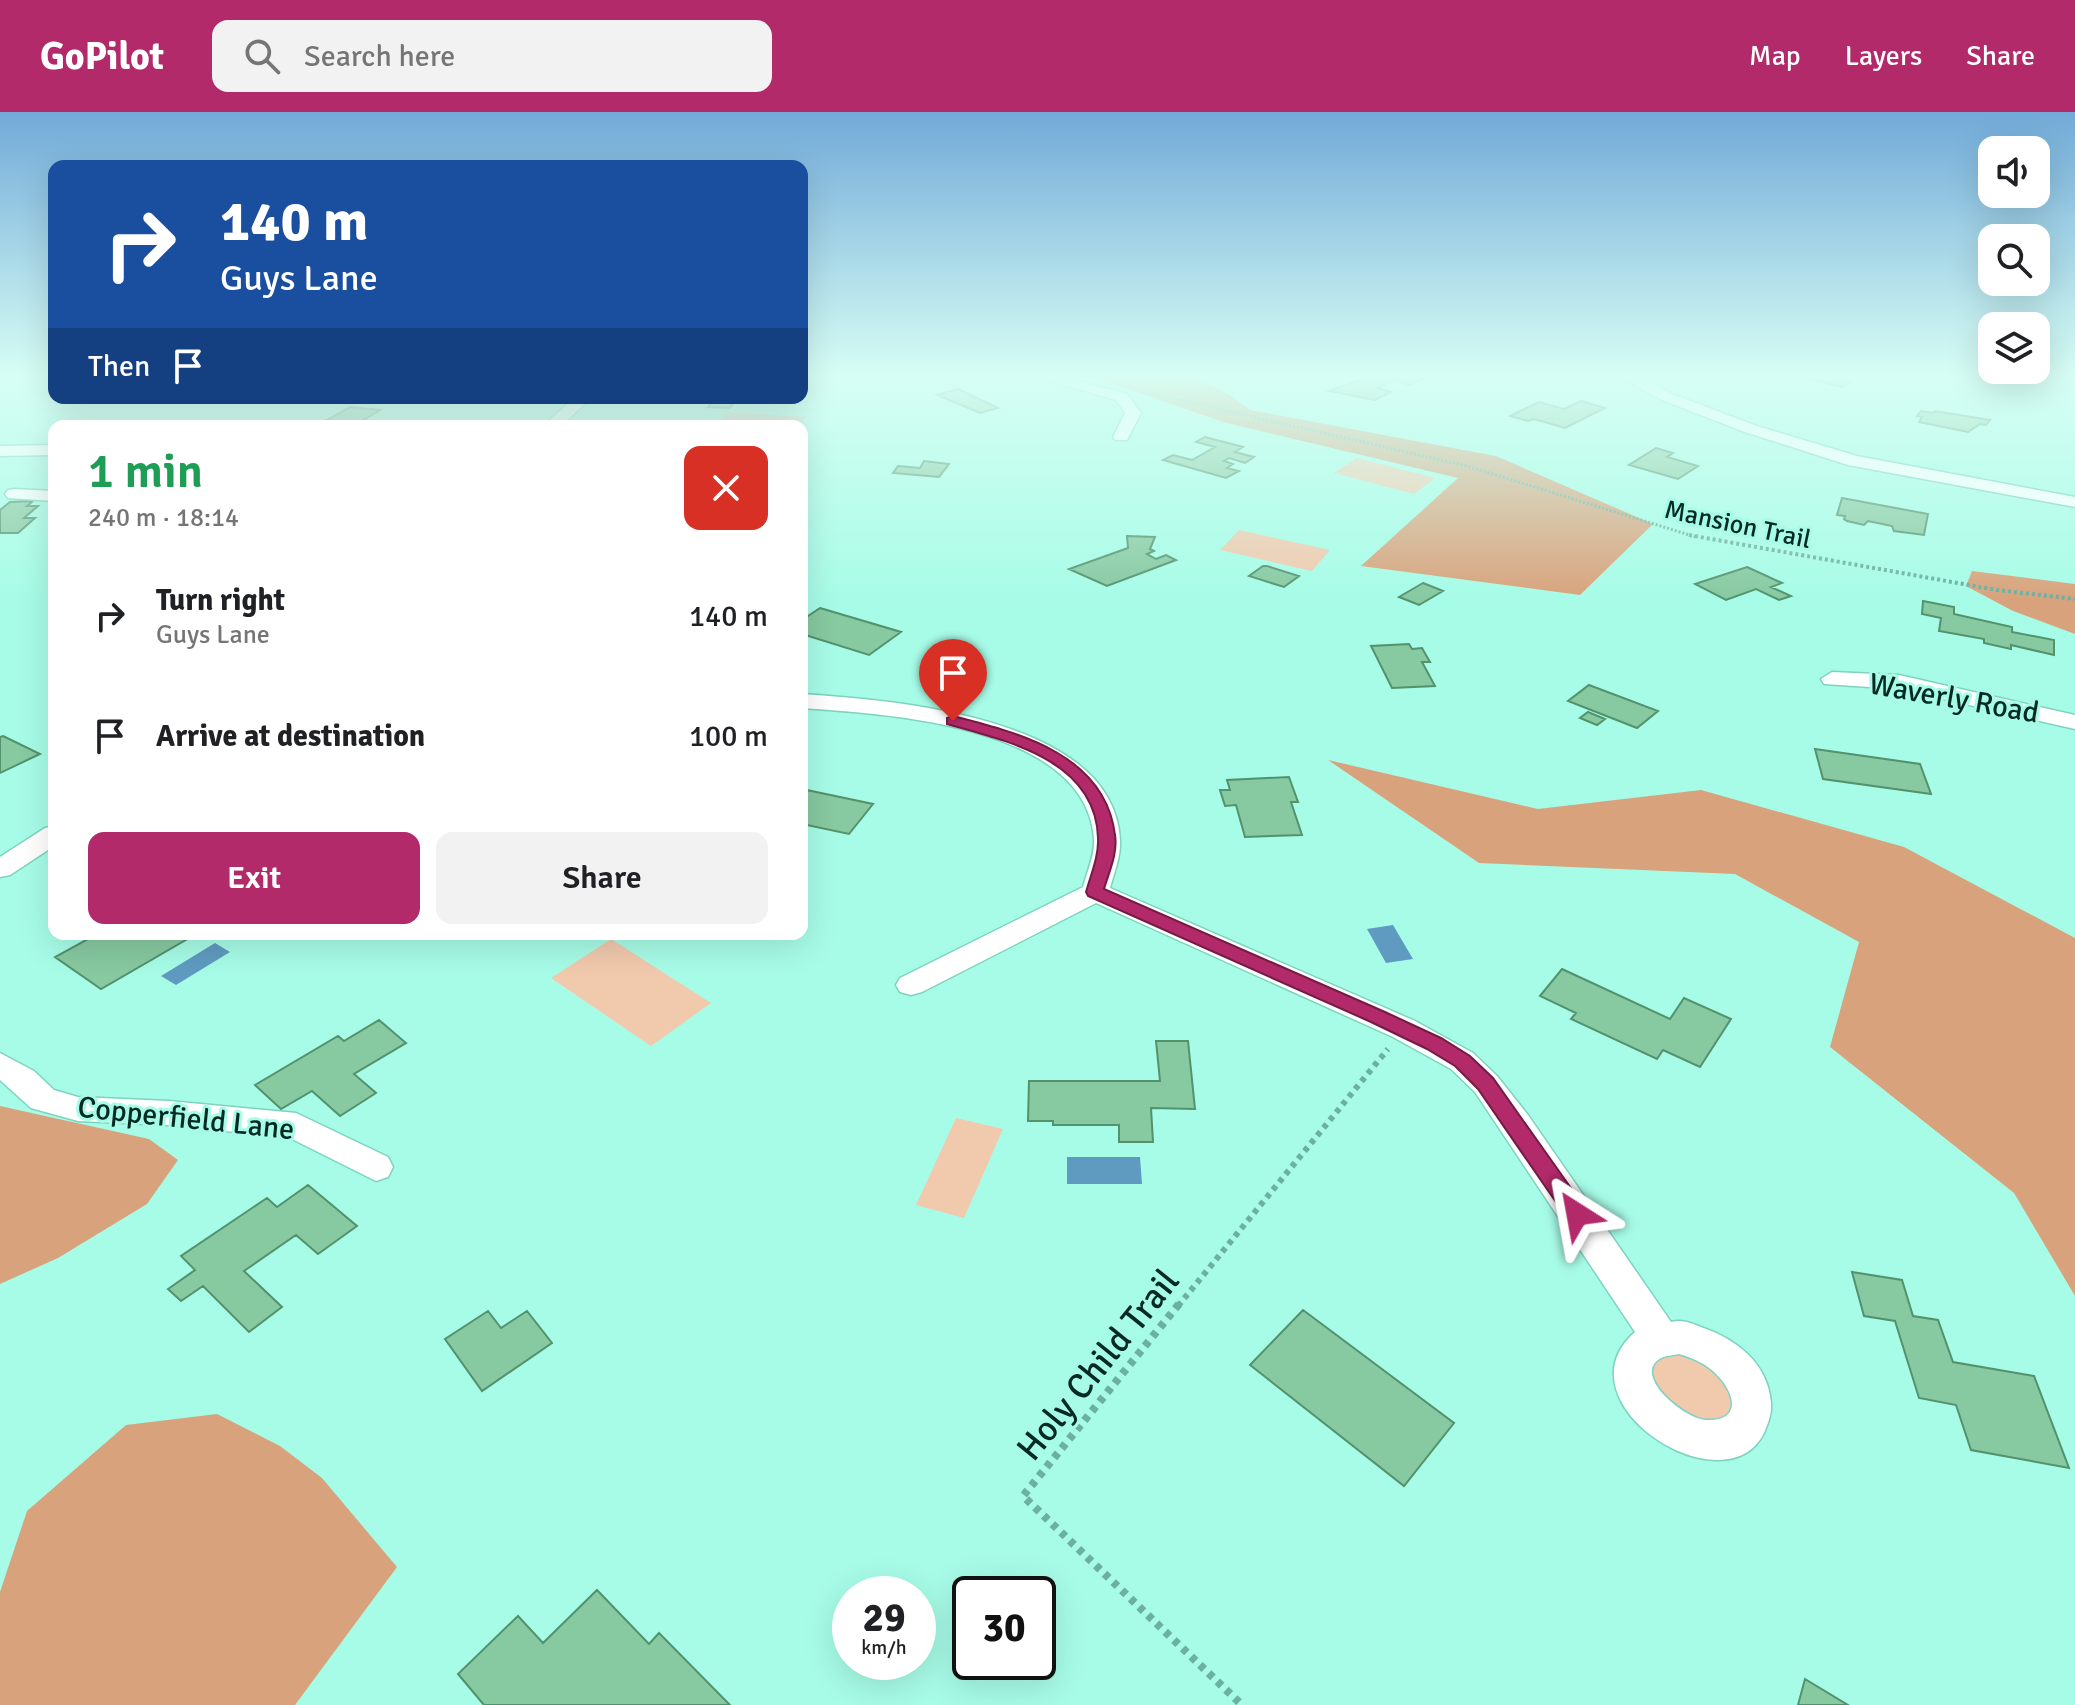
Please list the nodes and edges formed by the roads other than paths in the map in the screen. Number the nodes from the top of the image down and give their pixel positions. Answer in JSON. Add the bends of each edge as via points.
{"nodes":[{"id":1,"x":36,"y":450,"type":"edge"},
{"id":2,"x":1817,"y":450,"type":"edge"},
{"id":3,"x":0,"y":451,"type":"edge"},
{"id":4,"x":14,"y":494,"type":"dead end"},
{"id":5,"x":48,"y":496,"type":"edge"},
{"id":6,"x":2075,"y":502,"type":"edge"},
{"id":7,"x":1832,"y":679,"type":"dead end"},
{"id":8,"x":808,"y":702,"type":"edge"},
{"id":9,"x":2075,"y":722,"type":"edge"},
{"id":10,"x":48,"y":838,"type":"edge"},
{"id":11,"x":0,"y":869,"type":"edge"},
{"id":12,"x":1095,"y":892,"type":"junction"},
{"id":13,"x":911,"y":985,"type":"dead end"},
{"id":14,"x":0,"y":1065,"type":"edge"},
{"id":15,"x":376,"y":1167,"type":"dead end"},
{"id":16,"x":1661,"y":1338,"type":"dead end"}],
"edges":[{"from":1,"to":3,"type":"street"},
{"from":2,"to":6,"type":"street"},
{"from":4,"to":5,"type":"street"},
{"from":7,"to":9,"type":"street","name":"Waverly Road","via":[[1899,682]]},
{"from":8,"to":12,"type":"street","via":[[891,709],[967,724],[1061,761],[1098,803],[1107,836]]},
{"from":10,"to":11,"type":"street"},
{"from":12,"to":13,"type":"street"},
{"from":12,"to":16,"type":"street","via":[[1404,1029],[1462,1061],[1486,1084]]},
{"from":14,"to":15,"type":"street","name":"Copperfield Lane","via":[[43,1099],[78,1109],[296,1126]]}]}
